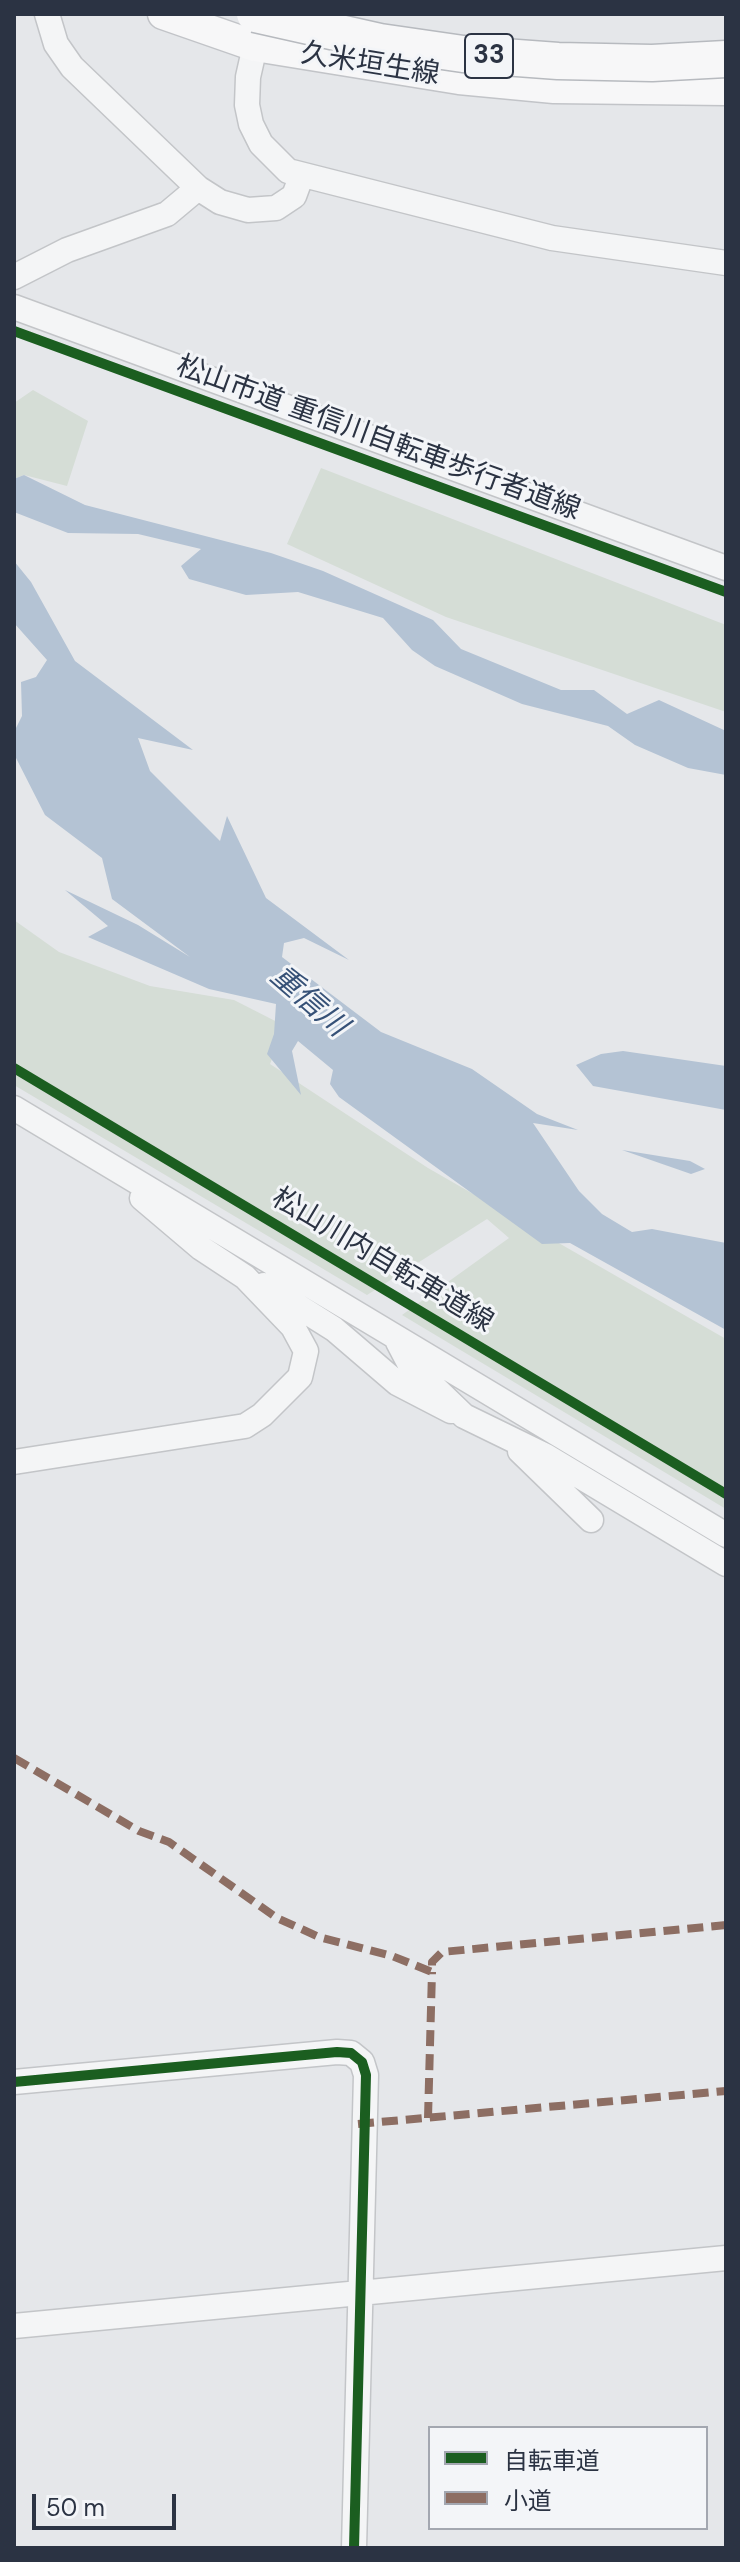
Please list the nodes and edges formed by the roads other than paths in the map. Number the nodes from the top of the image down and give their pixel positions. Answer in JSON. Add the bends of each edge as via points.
{"nodes":[{"id":1,"x":47,"y":14,"type":"edge"},
{"id":2,"x":163,"y":14,"type":"edge"},
{"id":3,"x":264,"y":14,"type":"edge"},
{"id":4,"x":255,"y":30,"type":"edge"},
{"id":5,"x":726,"y":59,"type":"edge"},
{"id":6,"x":726,"y":90,"type":"edge"},
{"id":7,"x":301,"y":177,"type":"junction"},
{"id":8,"x":198,"y":188,"type":"junction"},
{"id":9,"x":726,"y":263,"type":"edge"},
{"id":10,"x":14,"y":277,"type":"edge"},
{"id":11,"x":14,"y":307,"type":"edge"},
{"id":12,"x":726,"y":568,"type":"edge"},
{"id":13,"x":14,"y":1108,"type":"edge"},
{"id":14,"x":122,"y":1173,"type":"junction"},
{"id":15,"x":245,"y":1277,"type":"junction"},
{"id":16,"x":396,"y":1337,"type":"junction"},
{"id":17,"x":464,"y":1416,"type":"junction"},
{"id":18,"x":510,"y":1441,"type":"junction"},
{"id":19,"x":14,"y":1462,"type":"edge"},
{"id":20,"x":591,"y":1520,"type":"dead end"},
{"id":21,"x":726,"y":1535,"type":"edge"},
{"id":22,"x":726,"y":1564,"type":"edge"},
{"id":23,"x":14,"y":2082,"type":"edge"},
{"id":24,"x":726,"y":2258,"type":"edge"},
{"id":25,"x":361,"y":2294,"type":"junction"},
{"id":26,"x":14,"y":2326,"type":"edge"},
{"id":27,"x":354,"y":2548,"type":"edge"}],
"edges":[{"from":1,"to":8,"type":"street","via":[[56,44],[72,67]]},
{"from":2,"to":4,"type":"main road","name":"久米垣生線"},
{"from":3,"to":4,"type":"main road"},
{"from":4,"to":5,"type":"highway","number":"33","bridge":true,"via":[[463,54],[589,62]]},
{"from":4,"to":6,"type":"main road","name":"久米垣生線","via":[[459,79],[554,88]]},
{"from":4,"to":7,"type":"street","via":[[248,77],[251,124],[272,158]]},
{"from":7,"to":8,"type":"street","via":[[294,196],[276,208],[248,210]]},
{"from":7,"to":9,"type":"street","via":[[552,238]]},
{"from":8,"to":10,"type":"street","via":[[167,214],[67,250]]},
{"from":11,"to":12,"type":"street"},
{"from":13,"to":14,"type":"street"},
{"from":14,"to":15,"type":"street","via":[[145,1201]]},
{"from":14,"to":16,"type":"street"},
{"from":15,"to":17,"type":"street","via":[[272,1288],[334,1329],[397,1383]]},
{"from":15,"to":19,"type":"street","via":[[293,1327],[306,1351],[300,1377],[262,1415],[245,1426]]},
{"from":16,"to":17,"type":"street","via":[[409,1363]]},
{"from":16,"to":21,"type":"street"},
{"from":17,"to":18,"type":"street"},
{"from":18,"to":20,"type":"street"},
{"from":18,"to":22,"type":"street","via":[[546,1456]]},
{"from":23,"to":25,"type":"street","via":[[351,2053],[362,2062],[366,2075]]},
{"from":24,"to":25,"type":"street"},
{"from":25,"to":26,"type":"street"},
{"from":25,"to":27,"type":"street"}]}
